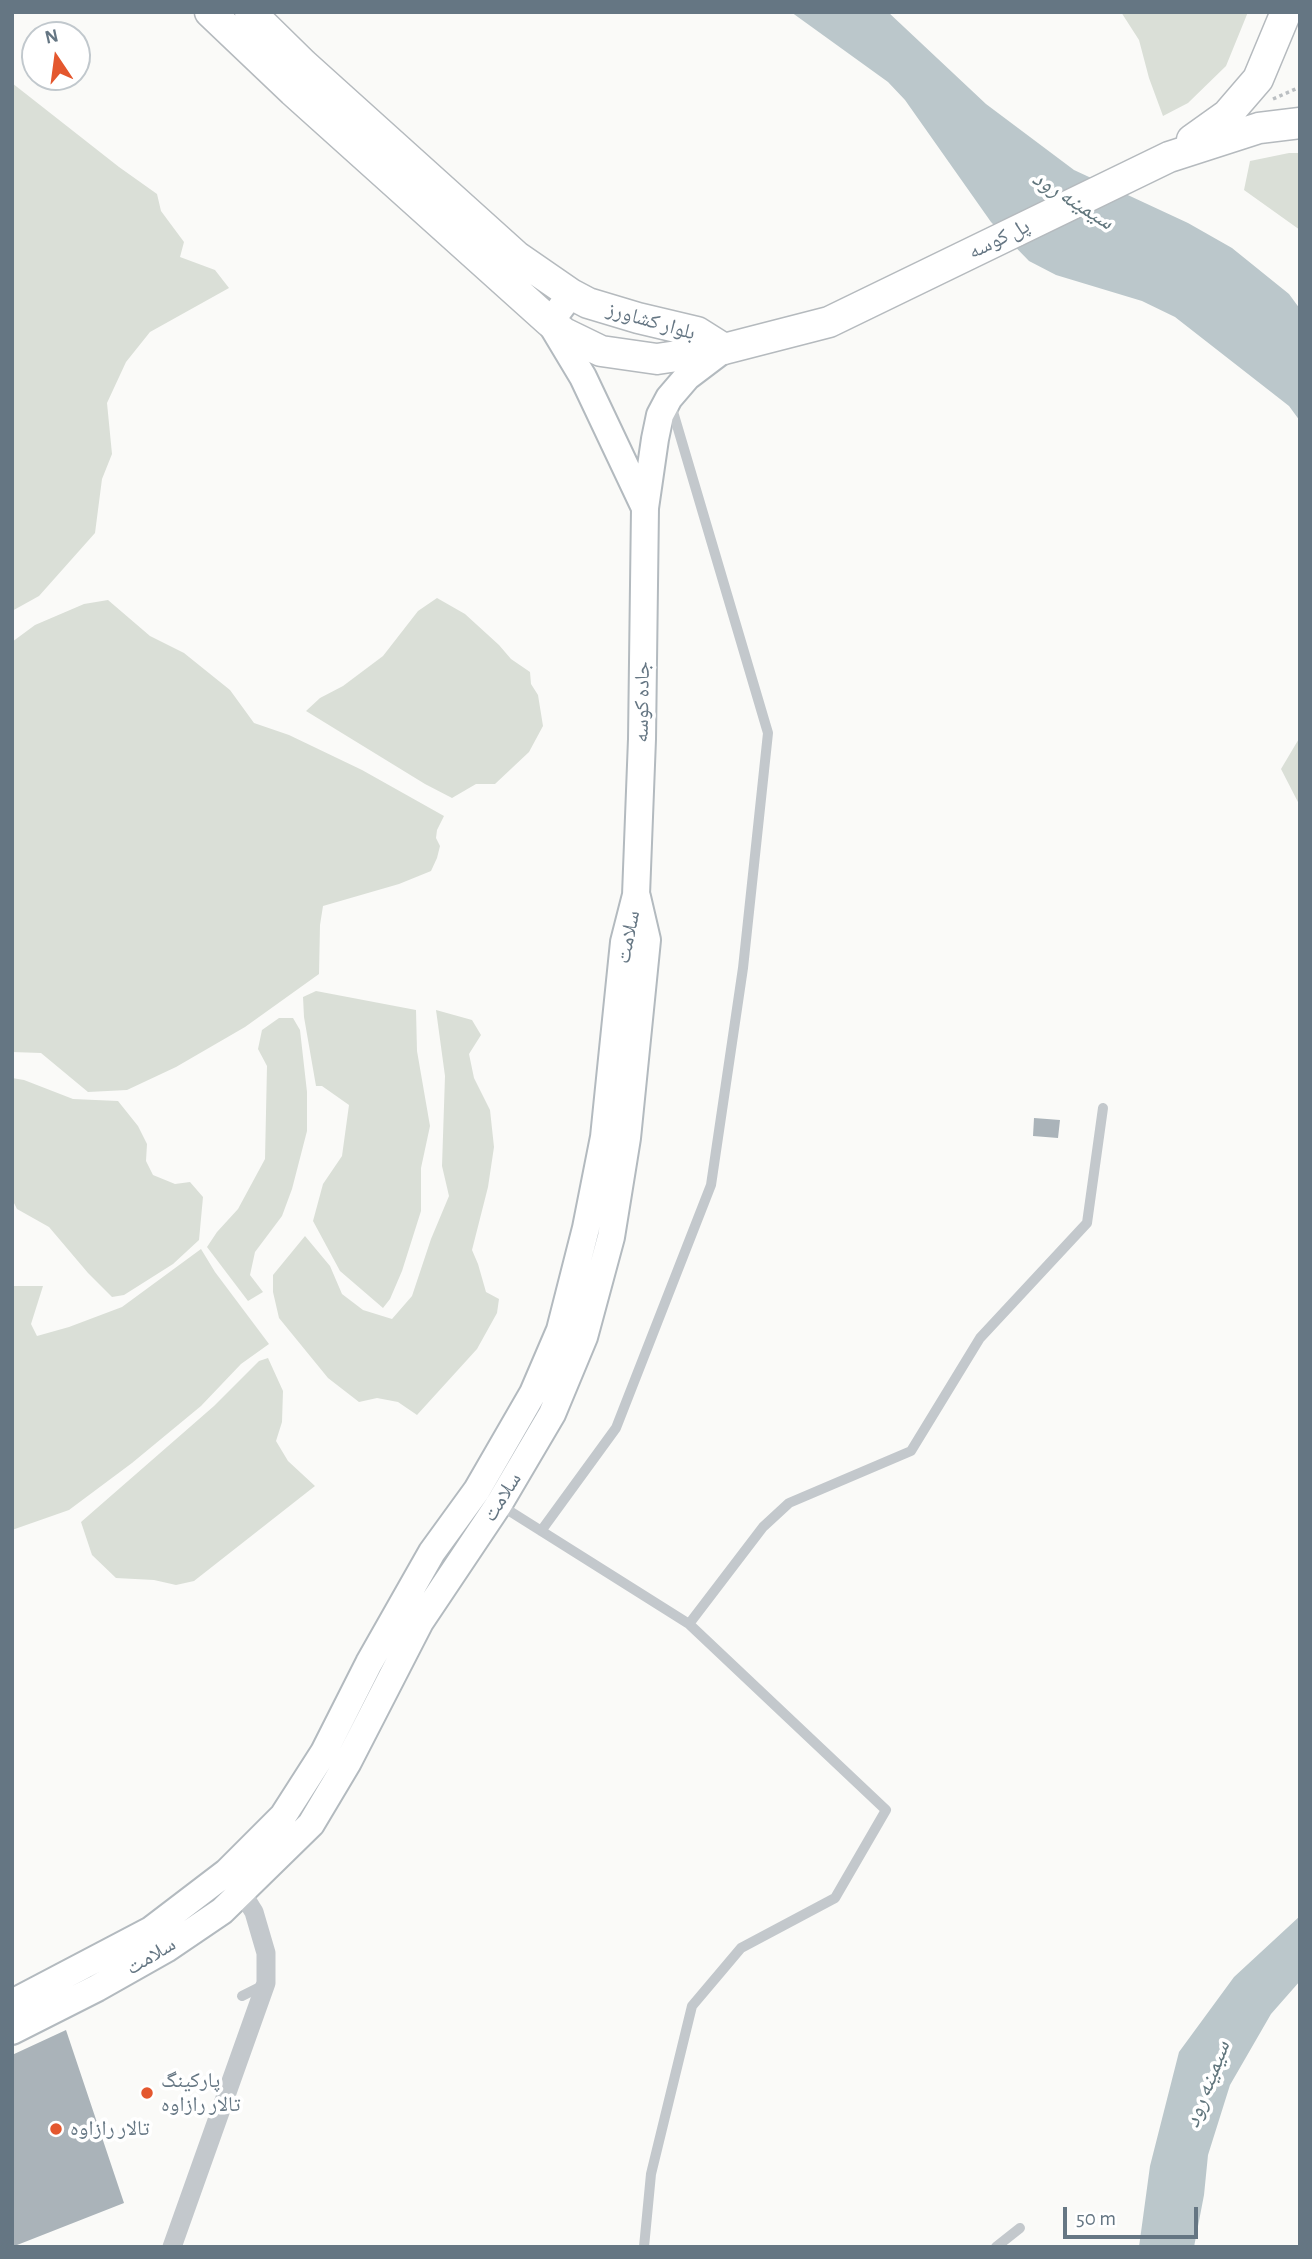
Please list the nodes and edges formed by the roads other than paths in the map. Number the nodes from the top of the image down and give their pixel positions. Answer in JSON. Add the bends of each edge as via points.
{"nodes":[{"id":1,"x":210,"y":12,"type":"edge"},
{"id":2,"x":250,"y":12,"type":"edge"},
{"id":3,"x":1286,"y":12,"type":"edge"},
{"id":4,"x":1300,"y":123,"type":"edge"},
{"id":5,"x":1169,"y":157,"type":"junction"},
{"id":6,"x":571,"y":294,"type":"junction"},
{"id":7,"x":550,"y":322,"type":"junction"},
{"id":8,"x":724,"y":349,"type":"junction"},
{"id":9,"x":669,"y":398,"type":"junction"},
{"id":10,"x":645,"y":508,"type":"junction"},
{"id":11,"x":636,"y":895,"type":"junction"},
{"id":12,"x":1103,"y":1108,"type":"dead end"},
{"id":13,"x":477,"y":1490,"type":"junction"},
{"id":14,"x":499,"y":1504,"type":"junction"},
{"id":15,"x":541,"y":1531,"type":"junction"},
{"id":16,"x":689,"y":1624,"type":"junction"},
{"id":17,"x":235,"y":1882,"type":"junction"},
{"id":18,"x":267,"y":1983,"type":"junction"},
{"id":19,"x":242,"y":1996,"type":"dead end"},
{"id":20,"x":12,"y":2003,"type":"edge"},
{"id":21,"x":12,"y":2031,"type":"edge"},
{"id":22,"x":1020,"y":2228,"type":"dead end"},
{"id":23,"x":172,"y":2247,"type":"edge"},
{"id":24,"x":644,"y":2247,"type":"edge"},
{"id":25,"x":996,"y":2247,"type":"edge"}],
"edges":[{"from":1,"to":7,"type":"main road","name":"بلوار کشاورز"},
{"from":2,"to":6,"type":"main road","name":"بلوار کشاورز","via":[[516,256]]},
{"from":3,"to":5,"type":"main road","via":[[1258,79],[1227,115]]},
{"from":4,"to":5,"type":"main road","via":[[1259,128]]},
{"from":5,"to":8,"type":"main road","name":"پل کوسه","via":[[829,321]]},
{"from":6,"to":7,"type":"main road"},
{"from":6,"to":8,"type":"main road","name":"بلوار کشاورز","via":[[588,303],[697,332]]},
{"from":7,"to":8,"type":"main road","name":"بلوار کشاورز","via":[[601,351],[657,359]]},
{"from":7,"to":10,"type":"main road","name":"جاده کوسه","via":[[583,377]]},
{"from":8,"to":9,"type":"main road","name":"جاده کوسه","via":[[687,377]]},
{"from":9,"to":10,"type":"main road","name":"جاده کوسه","via":[[660,415]]},
{"from":9,"to":15,"type":"lane","via":[[768,733],[743,968],[711,1185],[616,1428]]},
{"from":10,"to":11,"type":"main road","name":"جاده کوسه"},
{"from":11,"to":13,"type":"main road","name":"سلامت","via":[[624,942],[604,1137],[560,1330],[533,1393]]},
{"from":11,"to":14,"type":"main road","name":"سلامت","via":[[647,940],[627,1138],[611,1237],[584,1337],[552,1414]]},
{"from":12,"to":16,"type":"lane","via":[[1087,1223],[980,1338],[911,1451],[789,1503],[763,1527]]},
{"from":13,"to":14,"type":"main road"},
{"from":13,"to":17,"type":"main road","name":"سلامت","via":[[432,1552],[324,1752]]},
{"from":14,"to":15,"type":"lane"},
{"from":14,"to":17,"type":"main road","name":"سلامت","via":[[421,1622],[311,1824]]},
{"from":15,"to":16,"type":"lane"},
{"from":16,"to":24,"type":"lane","via":[[886,1810],[835,1898],[741,1948],[692,2006],[650,2174]]},
{"from":17,"to":18,"type":"street","via":[[254,1912],[266,1953]]},
{"from":17,"to":20,"type":"main road","name":"سلامت"},
{"from":17,"to":21,"type":"main road","name":"سلامت","via":[[222,1911],[166,1949]]},
{"from":18,"to":19,"type":"lane"},
{"from":18,"to":23,"type":"street"},
{"from":22,"to":25,"type":"lane"}]}
